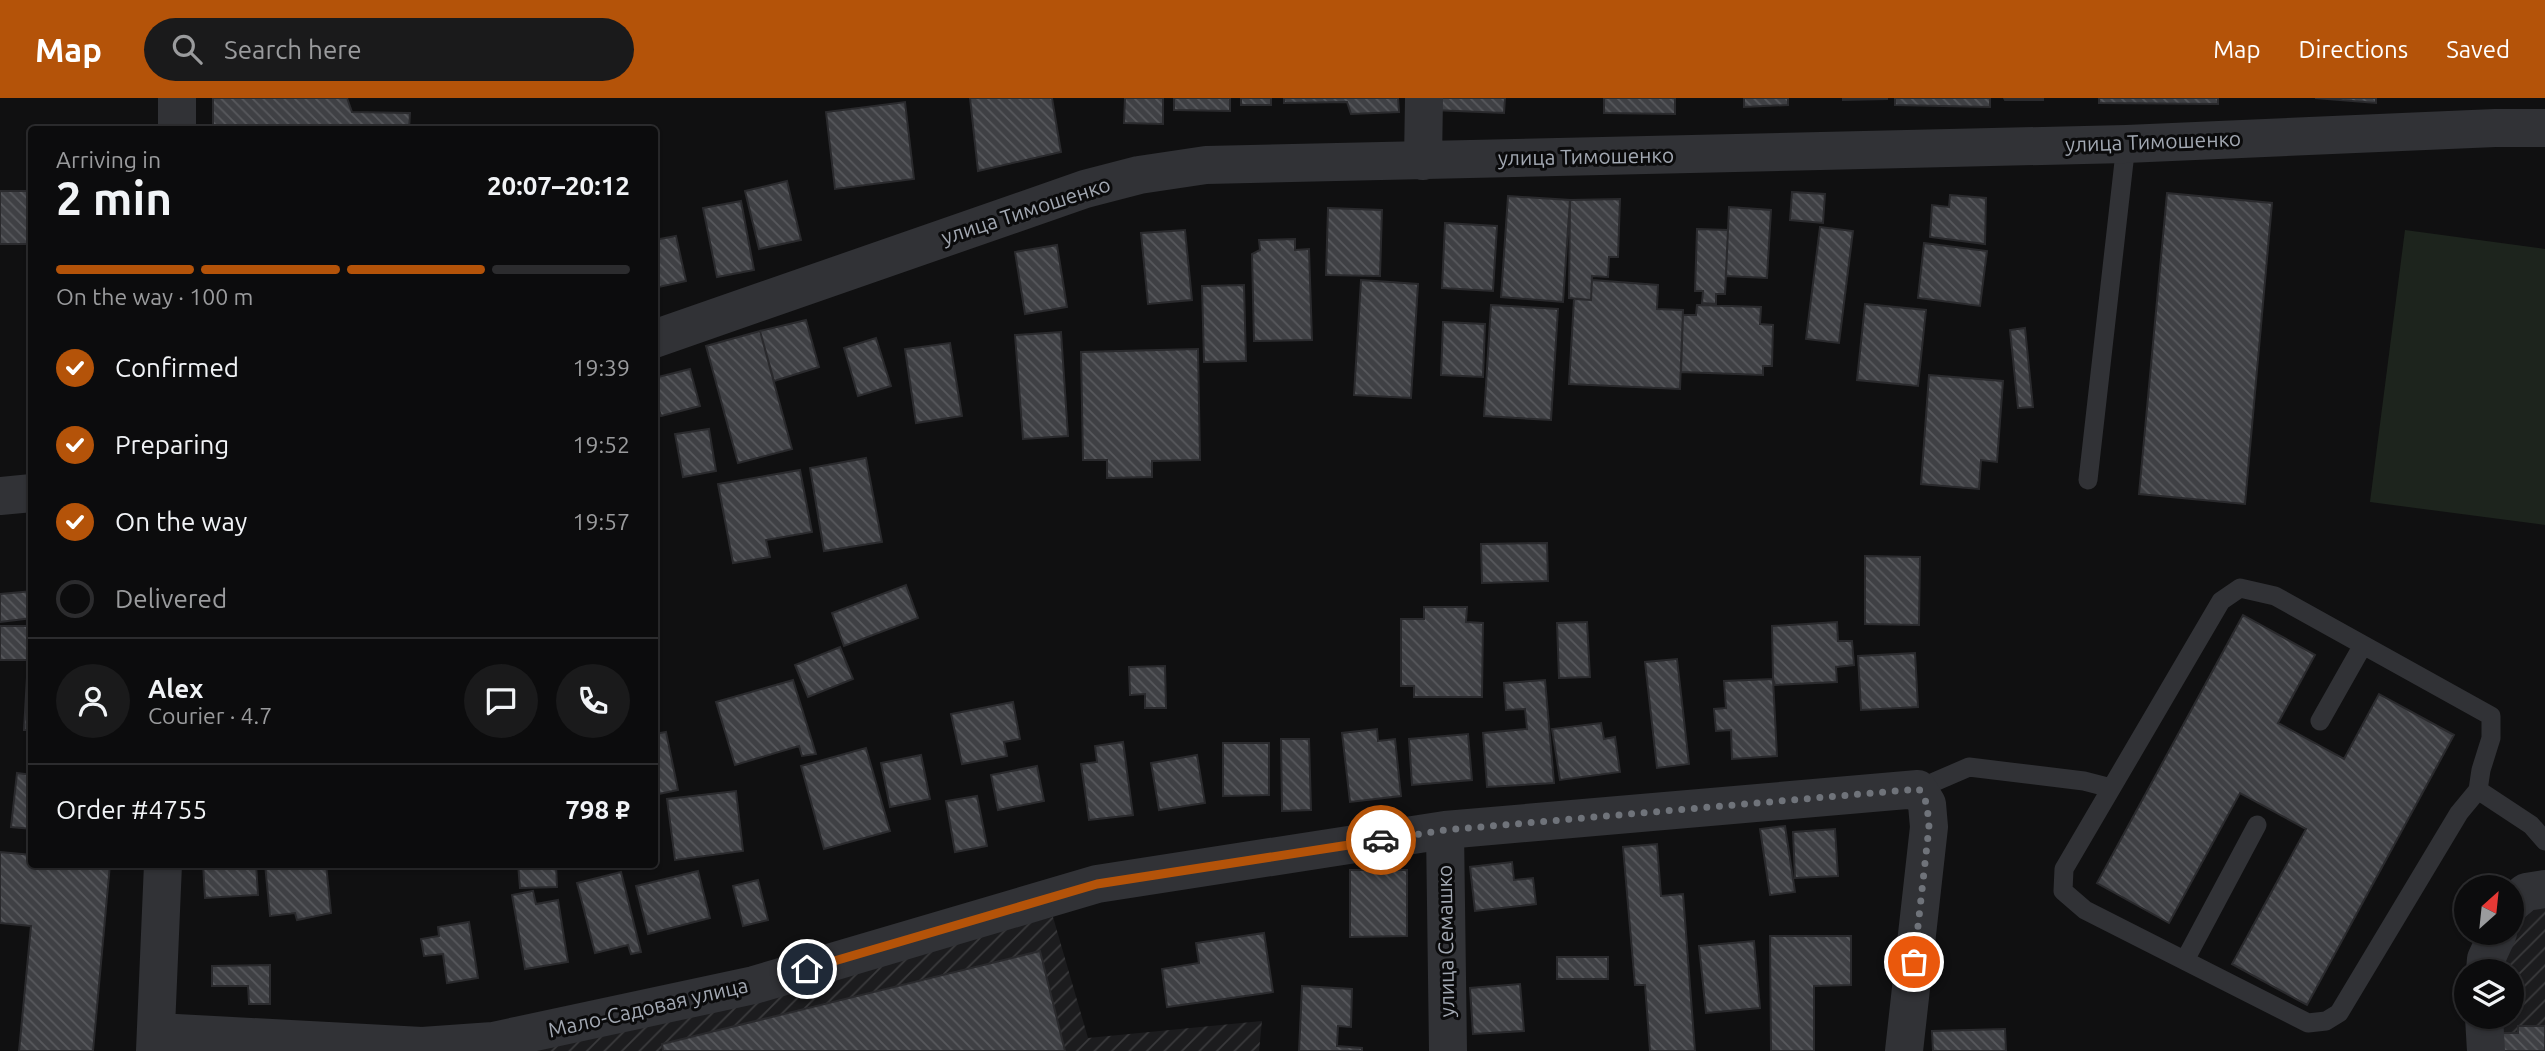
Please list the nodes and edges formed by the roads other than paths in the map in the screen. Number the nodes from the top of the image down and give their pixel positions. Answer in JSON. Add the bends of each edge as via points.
{"nodes":[{"id":1,"x":177,"y":98,"type":"edge"},
{"id":2,"x":1423,"y":98,"type":"edge"},
{"id":3,"x":177,"y":126,"type":"edge"},
{"id":4,"x":2545,"y":128,"type":"edge"},
{"id":5,"x":2126,"y":144,"type":"junction"},
{"id":6,"x":1423,"y":161,"type":"junction"},
{"id":7,"x":658,"y":338,"type":"edge"},
{"id":8,"x":2088,"y":480,"type":"dead end"},
{"id":9,"x":28,"y":493,"type":"edge"},
{"id":10,"x":0,"y":496,"type":"edge"},
{"id":11,"x":2363,"y":645,"type":"junction"},
{"id":12,"x":2320,"y":721,"type":"dead end"},
{"id":13,"x":1919,"y":789,"type":"junction"},
{"id":14,"x":2111,"y":789,"type":"junction"},
{"id":15,"x":2478,"y":790,"type":"junction"},
{"id":16,"x":2257,"y":825,"type":"dead end"},
{"id":17,"x":1445,"y":830,"type":"junction"},
{"id":18,"x":2545,"y":841,"type":"edge"},
{"id":19,"x":163,"y":868,"type":"edge"},
{"id":20,"x":2545,"y":889,"type":"edge"},
{"id":21,"x":2524,"y":894,"type":"edge"},
{"id":22,"x":2185,"y":960,"type":"junction"},
{"id":23,"x":2485,"y":1029,"type":"edge"},
{"id":24,"x":559,"y":1040,"type":"edge"},
{"id":25,"x":156,"y":1041,"type":"edge"},
{"id":26,"x":1447,"y":1051,"type":"edge"},
{"id":27,"x":1904,"y":1051,"type":"edge"},
{"id":28,"x":2486,"y":1051,"type":"edge"}],
"edges":[{"from":1,"to":3,"type":"street"},
{"from":2,"to":6,"type":"street"},
{"from":4,"to":5,"type":"street","name":"улица Тимошенко"},
{"from":5,"to":6,"type":"street","name":"улица Тимошенко"},
{"from":5,"to":8,"type":"lane"},
{"from":6,"to":7,"type":"street","name":"улица Тимошенко","via":[[1206,165],[1139,175],[1085,189]]},
{"from":9,"to":10,"type":"street"},
{"from":11,"to":12,"type":"lane"},
{"from":11,"to":14,"type":"lane","via":[[2275,596],[2240,587],[2221,601]]},
{"from":11,"to":15,"type":"lane","via":[[2491,716],[2491,738]]},
{"from":13,"to":14,"type":"lane","via":[[1969,767],[2084,781]]},
{"from":13,"to":17,"type":"street","name":"Мало-Садовая улица"},
{"from":13,"to":27,"type":"street","via":[[1927,804],[1929,827]]},
{"from":14,"to":22,"type":"lane","via":[[2064,869],[2063,891],[2085,910]]},
{"from":15,"to":18,"type":"lane","via":[[2531,825]]},
{"from":15,"to":22,"type":"lane","via":[[2459,813],[2339,1013],[2326,1021],[2308,1023]]},
{"from":16,"to":22,"type":"lane"},
{"from":17,"to":24,"type":"street","name":"Мало-Садовая улица","via":[[1097,884]]},
{"from":17,"to":26,"type":"street","name":"улица Семашко"},
{"from":19,"to":25,"type":"street"},
{"from":20,"to":21,"type":"street"},
{"from":23,"to":28,"type":"street"},
{"from":24,"to":25,"type":"street","name":"Мало-Садовая улица","via":[[422,1046]]}]}
